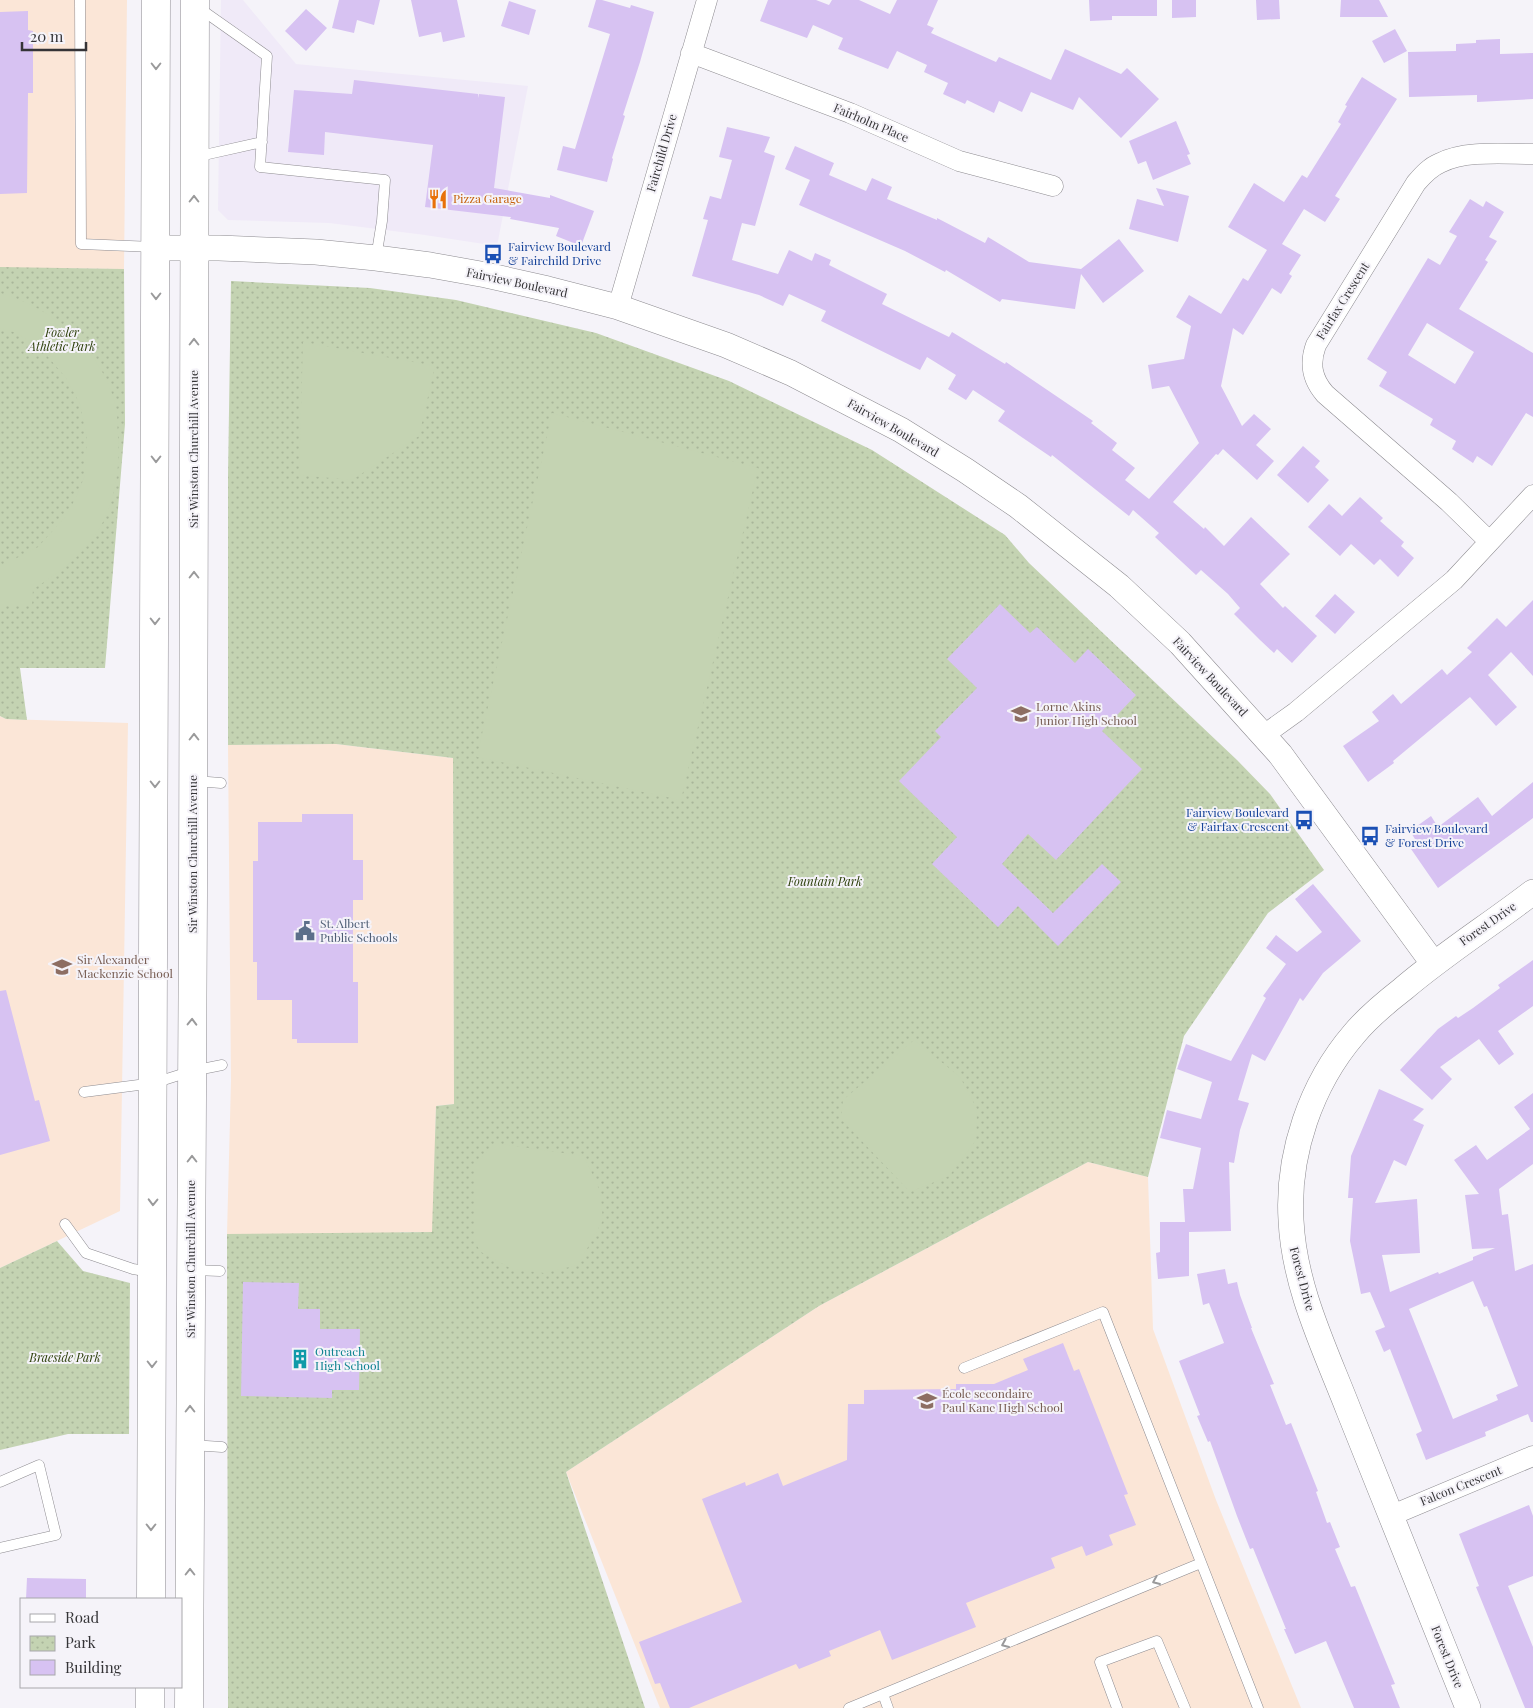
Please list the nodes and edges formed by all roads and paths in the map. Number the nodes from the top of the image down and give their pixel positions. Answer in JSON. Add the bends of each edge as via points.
{"nodes":[{"id":1,"x":80,"y":0,"type":"edge"},
{"id":2,"x":156,"y":0,"type":"edge"},
{"id":3,"x":707,"y":0,"type":"edge"},
{"id":4,"x":195,"y":3,"type":"edge"},
{"id":5,"x":691,"y":53,"type":"junction"},
{"id":6,"x":262,"y":142,"type":"junction"},
{"id":7,"x":1533,"y":154,"type":"edge"},
{"id":8,"x":194,"y":157,"type":"junction"},
{"id":9,"x":1053,"y":186,"type":"dead end"},
{"id":10,"x":194,"y":247,"type":"junction"},
{"id":11,"x":156,"y":248,"type":"junction"},
{"id":12,"x":376,"y":258,"type":"junction"},
{"id":13,"x":618,"y":307,"type":"junction"},
{"id":14,"x":1533,"y":496,"type":"edge"},
{"id":15,"x":1489,"y":542,"type":"junction"},
{"id":16,"x":1264,"y":735,"type":"junction"},
{"id":17,"x":194,"y":781,"type":"junction"},
{"id":18,"x":220,"y":783,"type":"dead end"},
{"id":19,"x":1533,"y":892,"type":"edge"},
{"id":20,"x":1433,"y":963,"type":"junction"},
{"id":21,"x":222,"y":1065,"type":"dead end"},
{"id":22,"x":192,"y":1071,"type":"junction"},
{"id":23,"x":154,"y":1083,"type":"junction"},
{"id":24,"x":84,"y":1092,"type":"dead end"},
{"id":25,"x":65,"y":1224,"type":"dead end"},
{"id":26,"x":190,"y":1270,"type":"junction"},
{"id":27,"x":220,"y":1271,"type":"dead end"},
{"id":28,"x":152,"y":1272,"type":"junction"},
{"id":29,"x":964,"y":1368,"type":"dead end"},
{"id":30,"x":190,"y":1445,"type":"junction"},
{"id":31,"x":222,"y":1447,"type":"dead end"},
{"id":32,"x":1533,"y":1456,"type":"edge"},
{"id":33,"x":0,"y":1482,"type":"edge"},
{"id":34,"x":1390,"y":1516,"type":"junction"},
{"id":35,"x":0,"y":1548,"type":"edge"},
{"id":36,"x":1201,"y":1562,"type":"junction"},
{"id":37,"x":151,"y":1598,"type":"edge"},
{"id":38,"x":150,"y":1688,"type":"edge"},
{"id":39,"x":883,"y":1694,"type":"junction"},
{"id":40,"x":150,"y":1708,"type":"edge"},
{"id":41,"x":189,"y":1708,"type":"edge"},
{"id":42,"x":849,"y":1708,"type":"edge"},
{"id":43,"x":888,"y":1708,"type":"edge"},
{"id":44,"x":1117,"y":1708,"type":"edge"},
{"id":45,"x":1185,"y":1708,"type":"edge"},
{"id":46,"x":1258,"y":1708,"type":"edge"},
{"id":47,"x":1468,"y":1708,"type":"edge"}],
"edges":[{"from":1,"to":11,"type":"lane","via":[[81,244]]},
{"from":2,"to":11,"type":"main road","one_way":true},
{"from":3,"to":5,"type":"street","name":"Fairchild Drive"},
{"from":4,"to":6,"type":"lane","via":[[267,56]]},
{"from":4,"to":8,"type":"main road","name":"Sir Winston Churchill Avenue"},
{"from":5,"to":9,"type":"street","name":"Fairholm Place","via":[[850,113],[959,161]]},
{"from":5,"to":13,"type":"street","name":"Fairchild Drive"},
{"from":6,"to":8,"type":"lane"},
{"from":6,"to":12,"type":"lane","via":[[260,167],[385,180]]},
{"from":7,"to":15,"type":"street","name":"Fairfax Crescent","via":[[1465,155],[1438,163],[1426,172],[1416,183],[1316,345],[1312,362],[1315,380],[1325,394],[1449,502]]},
{"from":10,"to":8,"type":"main road","name":"Sir Winston Churchill Avenue","one_way":true},
{"from":10,"to":11,"type":"street","name":"Fairview Boulevard"},
{"from":10,"to":12,"type":"street","name":"Fairview Boulevard"},
{"from":17,"to":10,"type":"main road","name":"Sir Winston Churchill Avenue","one_way":true},
{"from":11,"to":23,"type":"main road","one_way":true},
{"from":12,"to":13,"type":"street","name":"Fairview Boulevard","via":[[486,275]]},
{"from":13,"to":16,"type":"street","name":"Fairview Boulevard","via":[[791,373],[901,430],[965,470],[1018,506],[1119,586],[1180,643]]},
{"from":14,"to":15,"type":"street"},
{"from":15,"to":16,"type":"street","via":[[1454,580]]},
{"from":16,"to":20,"type":"street","name":"Fairview Boulevard"},
{"from":17,"to":18,"type":"lane"},
{"from":22,"to":17,"type":"main road","name":"Sir Winston Churchill Avenue","one_way":true},
{"from":19,"to":20,"type":"street","name":"Forest Drive"},
{"from":20,"to":34,"type":"street","name":"Forest Drive","via":[[1373,1013],[1336,1057],[1309,1108],[1294,1164],[1291,1192],[1292,1243],[1304,1292]]},
{"from":21,"to":22,"type":"lane"},
{"from":22,"to":23,"type":"lane"},
{"from":26,"to":22,"type":"main road","name":"Sir Winston Churchill Avenue","one_way":true},
{"from":23,"to":24,"type":"lane"},
{"from":23,"to":28,"type":"main road","one_way":true},
{"from":25,"to":28,"type":"lane","via":[[86,1253]]},
{"from":26,"to":27,"type":"lane"},
{"from":30,"to":26,"type":"main road","name":"Sir Winston Churchill Avenue","one_way":true},
{"from":28,"to":37,"type":"main road","one_way":true},
{"from":29,"to":36,"type":"lane","via":[[1103,1312]]},
{"from":30,"to":31,"type":"lane"},
{"from":41,"to":30,"type":"main road","name":"Sir Winston Churchill Avenue","one_way":true},
{"from":32,"to":34,"type":"street","name":"Falcon Crescent"},
{"from":33,"to":35,"type":"lane","via":[[40,1465],[56,1535]]},
{"from":34,"to":47,"type":"street","name":"Forest Drive"},
{"from":36,"to":39,"type":"lane","one_way":true},
{"from":36,"to":46,"type":"lane"},
{"from":38,"to":40,"type":"main road"},
{"from":39,"to":42,"type":"lane"},
{"from":39,"to":43,"type":"lane"},
{"from":44,"to":45,"type":"lane","via":[[1100,1662],[1156,1641]]}]}
